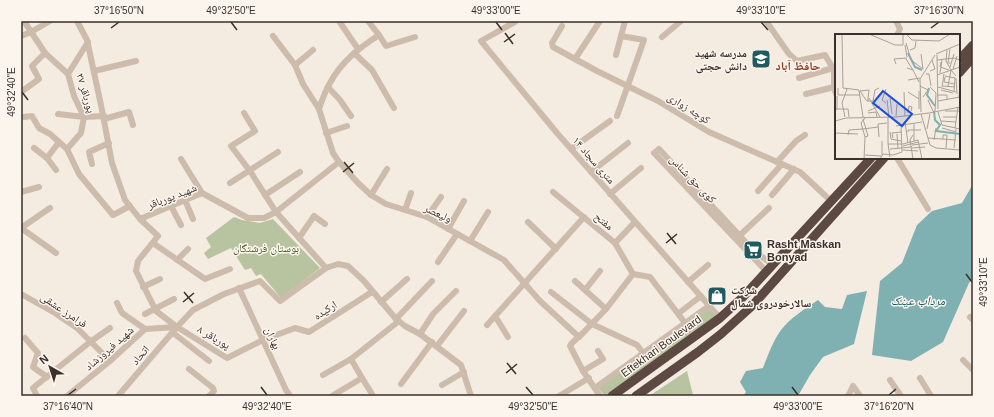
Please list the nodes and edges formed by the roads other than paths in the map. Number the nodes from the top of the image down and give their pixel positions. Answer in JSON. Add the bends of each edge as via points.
{"nodes":[{"id":1,"x":24,"y":21,"type":"edge"},
{"id":2,"x":50,"y":21,"type":"edge"},
{"id":3,"x":77,"y":21,"type":"edge"},
{"id":4,"x":339,"y":21,"type":"edge"},
{"id":5,"x":368,"y":21,"type":"edge"},
{"id":6,"x":600,"y":21,"type":"edge"},
{"id":7,"x":625,"y":21,"type":"edge"},
{"id":8,"x":681,"y":21,"type":"edge"},
{"id":9,"x":766,"y":21,"type":"edge"},
{"id":10,"x":896,"y":21,"type":"edge"},
{"id":11,"x":515,"y":22,"type":"dead end"},
{"id":12,"x":562,"y":26,"type":"dead end"},
{"id":13,"x":31,"y":32,"type":"junction"},
{"id":14,"x":379,"y":34,"type":"junction"},
{"id":15,"x":899,"y":34,"type":"edge"},
{"id":16,"x":21,"y":36,"type":"edge"},
{"id":17,"x":273,"y":36,"type":"dead end"},
{"id":18,"x":621,"y":36,"type":"junction"},
{"id":19,"x":415,"y":37,"type":"dead end"},
{"id":20,"x":662,"y":37,"type":"dead end"},
{"id":21,"x":88,"y":42,"type":"junction"},
{"id":22,"x":973,"y":45,"type":"edge"},
{"id":23,"x":313,"y":50,"type":"dead end"},
{"id":24,"x":356,"y":51,"type":"junction"},
{"id":25,"x":45,"y":53,"type":"junction"},
{"id":26,"x":616,"y":55,"type":"dead end"},
{"id":27,"x":973,"y":57,"type":"edge"},
{"id":28,"x":575,"y":59,"type":"junction"},
{"id":29,"x":960,"y":59,"type":"edge"},
{"id":30,"x":136,"y":61,"type":"dead end"},
{"id":31,"x":295,"y":65,"type":"junction"},
{"id":32,"x":834,"y":69,"type":"edge"},
{"id":33,"x":94,"y":71,"type":"junction"},
{"id":34,"x":960,"y":72,"type":"edge"},
{"id":35,"x":68,"y":74,"type":"junction"},
{"id":36,"x":799,"y":78,"type":"dead end"},
{"id":37,"x":628,"y":85,"type":"junction"},
{"id":38,"x":328,"y":87,"type":"junction"},
{"id":39,"x":834,"y":87,"type":"junction"},
{"id":40,"x":835,"y":90,"type":"edge"},
{"id":41,"x":21,"y":92,"type":"edge"},
{"id":42,"x":806,"y":94,"type":"dead end"},
{"id":43,"x":394,"y":108,"type":"dead end"},
{"id":44,"x":319,"y":109,"type":"junction"},
{"id":45,"x":244,"y":113,"type":"dead end"},
{"id":46,"x":58,"y":114,"type":"dead end"},
{"id":47,"x":351,"y":116,"type":"dead end"},
{"id":48,"x":617,"y":116,"type":"dead end"},
{"id":49,"x":24,"y":117,"type":"dead end"},
{"id":50,"x":84,"y":117,"type":"junction"},
{"id":51,"x":104,"y":117,"type":"junction"},
{"id":52,"x":610,"y":121,"type":"dead end"},
{"id":53,"x":133,"y":125,"type":"dead end"},
{"id":54,"x":347,"y":126,"type":"dead end"},
{"id":55,"x":326,"y":132,"type":"junction"},
{"id":56,"x":805,"y":135,"type":"dead end"},
{"id":57,"x":59,"y":142,"type":"junction"},
{"id":58,"x":109,"y":143,"type":"junction"},
{"id":59,"x":628,"y":143,"type":"dead end"},
{"id":60,"x":34,"y":148,"type":"dead end"},
{"id":61,"x":67,"y":149,"type":"junction"},
{"id":62,"x":571,"y":149,"type":"junction"},
{"id":63,"x":278,"y":152,"type":"dead end"},
{"id":64,"x":47,"y":158,"type":"junction"},
{"id":65,"x":181,"y":159,"type":"dead end"},
{"id":66,"x":870,"y":159,"type":"edge"},
{"id":67,"x":883,"y":159,"type":"edge"},
{"id":68,"x":898,"y":159,"type":"edge"},
{"id":69,"x":339,"y":162,"type":"junction"},
{"id":70,"x":780,"y":163,"type":"junction"},
{"id":71,"x":92,"y":164,"type":"dead end"},
{"id":72,"x":387,"y":168,"type":"dead end"},
{"id":73,"x":641,"y":168,"type":"dead end"},
{"id":74,"x":794,"y":169,"type":"junction"},
{"id":75,"x":56,"y":170,"type":"dead end"},
{"id":76,"x":250,"y":171,"type":"junction"},
{"id":77,"x":300,"y":172,"type":"dead end"},
{"id":78,"x":591,"y":172,"type":"junction"},
{"id":79,"x":230,"y":183,"type":"dead end"},
{"id":80,"x":39,"y":186,"type":"dead end"},
{"id":81,"x":758,"y":191,"type":"dead end"},
{"id":82,"x":21,"y":192,"type":"edge"},
{"id":83,"x":553,"y":192,"type":"dead end"},
{"id":84,"x":202,"y":193,"type":"junction"},
{"id":85,"x":411,"y":193,"type":"dead end"},
{"id":86,"x":610,"y":194,"type":"junction"},
{"id":87,"x":265,"y":195,"type":"junction"},
{"id":88,"x":772,"y":195,"type":"dead end"},
{"id":89,"x":371,"y":196,"type":"junction"},
{"id":90,"x":442,"y":197,"type":"dead end"},
{"id":91,"x":185,"y":200,"type":"junction"},
{"id":92,"x":831,"y":201,"type":"junction"},
{"id":93,"x":464,"y":202,"type":"dead end"},
{"id":94,"x":130,"y":206,"type":"junction"},
{"id":95,"x":171,"y":206,"type":"junction"},
{"id":96,"x":50,"y":208,"type":"dead end"},
{"id":97,"x":769,"y":208,"type":"dead end"},
{"id":98,"x":928,"y":209,"type":"dead end"},
{"id":99,"x":406,"y":210,"type":"junction"},
{"id":100,"x":276,"y":212,"type":"junction"},
{"id":101,"x":488,"y":212,"type":"dead end"},
{"id":102,"x":427,"y":217,"type":"junction"},
{"id":103,"x":584,"y":217,"type":"junction"},
{"id":104,"x":140,"y":219,"type":"junction"},
{"id":105,"x":193,"y":219,"type":"dead end"},
{"id":106,"x":528,"y":222,"type":"dead end"},
{"id":107,"x":635,"y":222,"type":"junction"},
{"id":108,"x":325,"y":224,"type":"dead end"},
{"id":109,"x":181,"y":225,"type":"dead end"},
{"id":110,"x":21,"y":228,"type":"edge"},
{"id":111,"x":448,"y":229,"type":"junction"},
{"id":112,"x":457,"y":234,"type":"junction"},
{"id":113,"x":738,"y":237,"type":"junction"},
{"id":114,"x":299,"y":238,"type":"junction"},
{"id":115,"x":470,"y":241,"type":"junction"},
{"id":116,"x":153,"y":243,"type":"junction"},
{"id":117,"x":615,"y":243,"type":"junction"},
{"id":118,"x":188,"y":249,"type":"dead end"},
{"id":119,"x":556,"y":249,"type":"junction"},
{"id":120,"x":56,"y":253,"type":"dead end"},
{"id":121,"x":177,"y":260,"type":"junction"},
{"id":122,"x":438,"y":262,"type":"dead end"},
{"id":123,"x":708,"y":265,"type":"dead end"},
{"id":124,"x":326,"y":268,"type":"junction"},
{"id":125,"x":770,"y":268,"type":"junction"},
{"id":126,"x":230,"y":269,"type":"dead end"},
{"id":127,"x":600,"y":271,"type":"dead end"},
{"id":128,"x":633,"y":274,"type":"junction"},
{"id":129,"x":160,"y":279,"type":"dead end"},
{"id":130,"x":407,"y":279,"type":"dead end"},
{"id":131,"x":432,"y":281,"type":"dead end"},
{"id":132,"x":575,"y":281,"type":"dead end"},
{"id":133,"x":688,"y":282,"type":"junction"},
{"id":134,"x":524,"y":284,"type":"junction"},
{"id":135,"x":143,"y":286,"type":"junction"},
{"id":136,"x":239,"y":288,"type":"junction"},
{"id":137,"x":585,"y":290,"type":"junction"},
{"id":138,"x":456,"y":291,"type":"dead end"},
{"id":139,"x":372,"y":292,"type":"junction"},
{"id":140,"x":551,"y":292,"type":"dead end"},
{"id":141,"x":21,"y":294,"type":"edge"},
{"id":142,"x":701,"y":296,"type":"junction"},
{"id":143,"x":174,"y":299,"type":"dead end"},
{"id":144,"x":381,"y":302,"type":"junction"},
{"id":145,"x":117,"y":303,"type":"dead end"},
{"id":146,"x":709,"y":306,"type":"junction"},
{"id":147,"x":155,"y":309,"type":"junction"},
{"id":148,"x":606,"y":309,"type":"junction"},
{"id":149,"x":464,"y":311,"type":"dead end"},
{"id":150,"x":678,"y":313,"type":"junction"},
{"id":151,"x":145,"y":314,"type":"dead end"},
{"id":152,"x":495,"y":316,"type":"junction"},
{"id":153,"x":720,"y":318,"type":"junction"},
{"id":154,"x":397,"y":320,"type":"junction"},
{"id":155,"x":686,"y":323,"type":"junction"},
{"id":156,"x":592,"y":324,"type":"junction"},
{"id":157,"x":486,"y":325,"type":"dead end"},
{"id":158,"x":177,"y":327,"type":"junction"},
{"id":159,"x":110,"y":328,"type":"dead end"},
{"id":160,"x":145,"y":329,"type":"junction"},
{"id":161,"x":172,"y":332,"type":"junction"},
{"id":162,"x":420,"y":334,"type":"junction"},
{"id":163,"x":696,"y":336,"type":"junction"},
{"id":164,"x":508,"y":337,"type":"dead end"},
{"id":165,"x":579,"y":337,"type":"junction"},
{"id":166,"x":24,"y":338,"type":"dead end"},
{"id":167,"x":263,"y":340,"type":"junction"},
{"id":168,"x":90,"y":342,"type":"junction"},
{"id":169,"x":434,"y":344,"type":"junction"},
{"id":170,"x":598,"y":351,"type":"dead end"},
{"id":171,"x":698,"y":352,"type":"junction"},
{"id":172,"x":644,"y":354,"type":"junction"},
{"id":173,"x":667,"y":356,"type":"junction"},
{"id":174,"x":351,"y":359,"type":"junction"},
{"id":175,"x":963,"y":360,"type":"dead end"},
{"id":176,"x":110,"y":361,"type":"junction"},
{"id":177,"x":209,"y":361,"type":"dead end"},
{"id":178,"x":653,"y":366,"type":"junction"},
{"id":179,"x":189,"y":369,"type":"dead end"},
{"id":180,"x":973,"y":370,"type":"edge"},
{"id":181,"x":583,"y":371,"type":"junction"},
{"id":182,"x":464,"y":372,"type":"junction"},
{"id":183,"x":324,"y":375,"type":"dead end"},
{"id":184,"x":48,"y":377,"type":"junction"},
{"id":185,"x":362,"y":378,"type":"junction"},
{"id":186,"x":589,"y":378,"type":"junction"},
{"id":187,"x":920,"y":378,"type":"dead end"},
{"id":188,"x":890,"y":380,"type":"dead end"},
{"id":189,"x":402,"y":384,"type":"dead end"},
{"id":190,"x":442,"y":385,"type":"dead end"},
{"id":191,"x":628,"y":385,"type":"junction"},
{"id":192,"x":595,"y":388,"type":"junction"},
{"id":193,"x":644,"y":390,"type":"junction"},
{"id":194,"x":372,"y":394,"type":"dead end"},
{"id":195,"x":209,"y":395,"type":"edge"},
{"id":196,"x":37,"y":396,"type":"edge"},
{"id":197,"x":67,"y":396,"type":"edge"},
{"id":198,"x":118,"y":396,"type":"edge"},
{"id":199,"x":290,"y":396,"type":"edge"},
{"id":200,"x":332,"y":396,"type":"edge"},
{"id":201,"x":471,"y":396,"type":"edge"},
{"id":202,"x":559,"y":396,"type":"edge"},
{"id":203,"x":600,"y":396,"type":"edge"},
{"id":204,"x":612,"y":396,"type":"edge"},
{"id":205,"x":636,"y":396,"type":"edge"},
{"id":206,"x":848,"y":396,"type":"edge"},
{"id":207,"x":860,"y":396,"type":"edge"},
{"id":208,"x":901,"y":396,"type":"edge"},
{"id":209,"x":932,"y":396,"type":"edge"}],
"edges":[{"from":1,"to":13,"type":"street"},
{"from":2,"to":13,"type":"street"},
{"from":3,"to":21,"type":"street","name":"شهید پورباقر"},
{"from":4,"to":24,"type":"street"},
{"from":5,"to":14,"type":"street"},
{"from":6,"to":28,"type":"street"},
{"from":7,"to":18,"type":"street"},
{"from":8,"to":20,"type":"street"},
{"from":9,"to":32,"type":"street","via":[[789,54],[797,61],[825,55]]},
{"from":10,"to":15,"type":"street","via":[[900,29]]},
{"from":11,"to":62,"type":"street","name":"۱۴ متری سجاد","via":[[481,41]]},
{"from":12,"to":28,"type":"street","name":"کوچه زواری","via":[[552,46]]},
{"from":13,"to":16,"type":"street"},
{"from":13,"to":25,"type":"street"},
{"from":14,"to":19,"type":"street","via":[[388,46]]},
{"from":14,"to":24,"type":"street"},
{"from":17,"to":31,"type":"street","name":"ولیعصر"},
{"from":18,"to":26,"type":"street"},
{"from":18,"to":37,"type":"street","via":[[644,40]]},
{"from":21,"to":33,"type":"street","name":"شهید پورباقر"},
{"from":21,"to":35,"type":"street","name":"پورباقر ۲۷"},
{"from":22,"to":29,"type":"highway"},
{"from":23,"to":31,"type":"street"},
{"from":24,"to":38,"type":"street","via":[[344,63]]},
{"from":24,"to":43,"type":"street","via":[[376,75]]},
{"from":25,"to":35,"type":"street"},
{"from":25,"to":41,"type":"street","via":[[32,66],[39,79]]},
{"from":27,"to":34,"type":"highway"},
{"from":28,"to":37,"type":"street","name":"کوچه زواری"},
{"from":30,"to":33,"type":"street"},
{"from":31,"to":44,"type":"street","name":"ولیعصر","via":[[303,84]]},
{"from":32,"to":36,"type":"street"},
{"from":32,"to":39,"type":"street"},
{"from":33,"to":51,"type":"street","name":"شهید پورباقر"},
{"from":35,"to":50,"type":"street","name":"پورباقر ۲۷","via":[[74,96]]},
{"from":37,"to":48,"type":"street"},
{"from":37,"to":70,"type":"street","name":"کوچه زواری","via":[[709,132]]},
{"from":38,"to":44,"type":"street"},
{"from":38,"to":47,"type":"street"},
{"from":39,"to":40,"type":"street"},
{"from":39,"to":42,"type":"street"},
{"from":44,"to":55,"type":"street","name":"ولیعصر"},
{"from":45,"to":76,"type":"street","via":[[255,131],[231,146]]},
{"from":46,"to":50,"type":"street"},
{"from":49,"to":57,"type":"street","via":[[32,116],[39,128]]},
{"from":50,"to":51,"type":"street"},
{"from":50,"to":61,"type":"street","name":"پورباقر ۲۷","via":[[81,133]]},
{"from":51,"to":53,"type":"street","via":[[130,112]]},
{"from":51,"to":58,"type":"street","name":"شهید پورباقر"},
{"from":52,"to":62,"type":"street"},
{"from":54,"to":55,"type":"street"},
{"from":55,"to":69,"type":"street","name":"ولیعصر"},
{"from":56,"to":70,"type":"street","via":[[796,141]]},
{"from":57,"to":61,"type":"street"},
{"from":57,"to":64,"type":"street"},
{"from":58,"to":71,"type":"street","via":[[88,152]]},
{"from":58,"to":94,"type":"street","name":"شهید پورباقر","via":[[114,170],[125,200]]},
{"from":59,"to":78,"type":"street"},
{"from":60,"to":64,"type":"street"},
{"from":61,"to":94,"type":"street","via":[[79,174],[113,215]]},
{"from":62,"to":78,"type":"street","name":"۱۴ متری سجاد"},
{"from":63,"to":76,"type":"street"},
{"from":64,"to":75,"type":"street"},
{"from":65,"to":84,"type":"street"},
{"from":66,"to":92,"type":"highway","name":"Eftekhari Boulevard"},
{"from":67,"to":171,"type":"highway","via":[[752,306]]},
{"from":68,"to":98,"type":"street"},
{"from":69,"to":89,"type":"street","name":"ولیعصر"},
{"from":69,"to":100,"type":"street"},
{"from":70,"to":74,"type":"street","name":"کوچه زواری"},
{"from":70,"to":81,"type":"street"},
{"from":72,"to":89,"type":"street"},
{"from":73,"to":86,"type":"street"},
{"from":74,"to":88,"type":"street"},
{"from":74,"to":92,"type":"street","name":"کوچه زواری"},
{"from":76,"to":79,"type":"street"},
{"from":76,"to":87,"type":"street"},
{"from":77,"to":87,"type":"street"},
{"from":78,"to":86,"type":"street","name":"۱۴ متری سجاد"},
{"from":80,"to":82,"type":"street"},
{"from":83,"to":103,"type":"street","name":"مفتح"},
{"from":84,"to":91,"type":"street","name":"شهید پورباقر"},
{"from":84,"to":100,"type":"street","name":"شهید پورباقر","via":[[248,218],[264,218]]},
{"from":85,"to":99,"type":"street"},
{"from":86,"to":107,"type":"street","name":"۱۴ متری سجاد"},
{"from":87,"to":100,"type":"street"},
{"from":89,"to":99,"type":"street","name":"ولیعصر"},
{"from":90,"to":102,"type":"street"},
{"from":91,"to":95,"type":"street","name":"شهید پورباقر"},
{"from":91,"to":105,"type":"street"},
{"from":92,"to":125,"type":"highway","name":"Eftekhari Boulevard"},
{"from":93,"to":111,"type":"street"},
{"from":94,"to":104,"type":"street","name":"شهید پورباقر"},
{"from":95,"to":104,"type":"street","name":"شهید پورباقر"},
{"from":95,"to":109,"type":"street"},
{"from":96,"to":110,"type":"street"},
{"from":97,"to":113,"type":"street"},
{"from":99,"to":102,"type":"street","name":"ولیعصر"},
{"from":100,"to":114,"type":"street"},
{"from":101,"to":115,"type":"street"},
{"from":102,"to":111,"type":"street","name":"ولیعصر"},
{"from":103,"to":117,"type":"street","name":"مفتح"},
{"from":103,"to":119,"type":"street"},
{"from":104,"to":116,"type":"street","via":[[158,236]]},
{"from":106,"to":119,"type":"street"},
{"from":107,"to":117,"type":"street"},
{"from":107,"to":133,"type":"street","name":"۱۴ متری سجاد"},
{"from":108,"to":114,"type":"street","via":[[314,216]]},
{"from":110,"to":120,"type":"street"},
{"from":111,"to":112,"type":"street","name":"ولیعصر"},
{"from":112,"to":115,"type":"street","name":"ولیعصر"},
{"from":112,"to":122,"type":"street"},
{"from":113,"to":113,"type":"street","name":"کوی حق شناس","via":[[659,149],[654,153]]},
{"from":113,"to":125,"type":"street","name":"کوی حق شناس"},
{"from":114,"to":124,"type":"street"},
{"from":115,"to":134,"type":"street","name":"ولیعصر","via":[[504,260]]},
{"from":116,"to":121,"type":"street"},
{"from":116,"to":135,"type":"street","via":[[138,261],[136,271]]},
{"from":117,"to":128,"type":"street","name":"مفتح"},
{"from":118,"to":121,"type":"street"},
{"from":119,"to":134,"type":"street"},
{"from":121,"to":126,"type":"street","via":[[205,279]]},
{"from":123,"to":133,"type":"street"},
{"from":124,"to":136,"type":"street","name":"اتحاد","via":[[280,301],[260,280]]},
{"from":124,"to":139,"type":"street","via":[[338,264],[348,266]]},
{"from":125,"to":153,"type":"highway","name":"Eftekhari Boulevard"},
{"from":127,"to":137,"type":"street"},
{"from":128,"to":148,"type":"street"},
{"from":128,"to":150,"type":"street","via":[[650,277]]},
{"from":129,"to":135,"type":"street"},
{"from":130,"to":144,"type":"street"},
{"from":131,"to":154,"type":"street"},
{"from":132,"to":137,"type":"street"},
{"from":133,"to":142,"type":"street","name":"۱۴ متری سجاد"},
{"from":134,"to":152,"type":"street"},
{"from":134,"to":165,"type":"street","name":"ولیعصر"},
{"from":135,"to":147,"type":"street"},
{"from":136,"to":158,"type":"street","name":"اتحاد","via":[[193,310]]},
{"from":136,"to":167,"type":"street","name":"بهاران"},
{"from":137,"to":148,"type":"street"},
{"from":138,"to":162,"type":"street","via":[[433,314]]},
{"from":139,"to":144,"type":"street"},
{"from":139,"to":167,"type":"street","name":"ارکیده","via":[[309,332],[295,328]]},
{"from":140,"to":156,"type":"street"},
{"from":141,"to":168,"type":"street","name":"فرامرز عشقی","via":[[77,328]]},
{"from":142,"to":146,"type":"street","name":"۱۴ متری سجاد"},
{"from":142,"to":150,"type":"street"},
{"from":143,"to":147,"type":"street"},
{"from":144,"to":154,"type":"street"},
{"from":145,"to":160,"type":"street","via":[[122,313]]},
{"from":146,"to":153,"type":"street","name":"۱۴ متری سجاد"},
{"from":146,"to":155,"type":"street"},
{"from":147,"to":151,"type":"street"},
{"from":147,"to":158,"type":"street"},
{"from":148,"to":156,"type":"street"},
{"from":149,"to":169,"type":"street"},
{"from":150,"to":155,"type":"street"},
{"from":152,"to":157,"type":"street"},
{"from":152,"to":164,"type":"street"},
{"from":153,"to":163,"type":"highway","name":"Eftekhari Boulevard"},
{"from":154,"to":162,"type":"street"},
{"from":154,"to":174,"type":"street"},
{"from":155,"to":163,"type":"street"},
{"from":155,"to":172,"type":"street"},
{"from":156,"to":165,"type":"street"},
{"from":156,"to":172,"type":"street","via":[[636,345]]},
{"from":158,"to":160,"type":"street"},
{"from":158,"to":161,"type":"street","name":"اتحاد"},
{"from":158,"to":167,"type":"street","name":"پورباقر ۸","via":[[227,358]]},
{"from":159,"to":168,"type":"street"},
{"from":160,"to":176,"type":"street","name":"شهید فیروزشاد"},
{"from":161,"to":177,"type":"street"},
{"from":161,"to":198,"type":"street","name":"اتحاد"},
{"from":162,"to":169,"type":"street"},
{"from":163,"to":173,"type":"highway","name":"Eftekhari Boulevard"},
{"from":165,"to":181,"type":"street","via":[[570,346]]},
{"from":166,"to":184,"type":"street","via":[[38,353],[33,367]]},
{"from":167,"to":199,"type":"street","name":"بهاران"},
{"from":168,"to":176,"type":"street","name":"فرامرز عشقی"},
{"from":168,"to":184,"type":"street"},
{"from":169,"to":182,"type":"street","via":[[461,365]]},
{"from":169,"to":189,"type":"street"},
{"from":170,"to":181,"type":"street","via":[[603,359]]},
{"from":171,"to":173,"type":"highway","via":[[670,369],[664,368],[663,363]]},
{"from":171,"to":193,"type":"highway"},
{"from":172,"to":178,"type":"street"},
{"from":172,"to":192,"type":"street"},
{"from":173,"to":178,"type":"highway","name":"Eftekhari Boulevard"},
{"from":174,"to":183,"type":"street"},
{"from":174,"to":185,"type":"street"},
{"from":175,"to":180,"type":"street"},
{"from":176,"to":197,"type":"street","name":"شهید فیروزشاد"},
{"from":178,"to":191,"type":"highway","name":"Eftekhari Boulevard"},
{"from":179,"to":195,"type":"street","via":[[214,389]]},
{"from":181,"to":186,"type":"street"},
{"from":182,"to":190,"type":"street"},
{"from":182,"to":201,"type":"street"},
{"from":184,"to":196,"type":"street","via":[[33,389]]},
{"from":185,"to":194,"type":"street"},
{"from":185,"to":200,"type":"street"},
{"from":186,"to":192,"type":"street"},
{"from":186,"to":202,"type":"street"},
{"from":187,"to":209,"type":"street"},
{"from":188,"to":208,"type":"street"},
{"from":191,"to":193,"type":"highway","via":[[655,374],[655,380]]},
{"from":191,"to":204,"type":"highway","name":"Eftekhari Boulevard"},
{"from":192,"to":203,"type":"street"},
{"from":193,"to":205,"type":"highway"},
{"from":206,"to":207,"type":"street","via":[[853,386]]}]}
